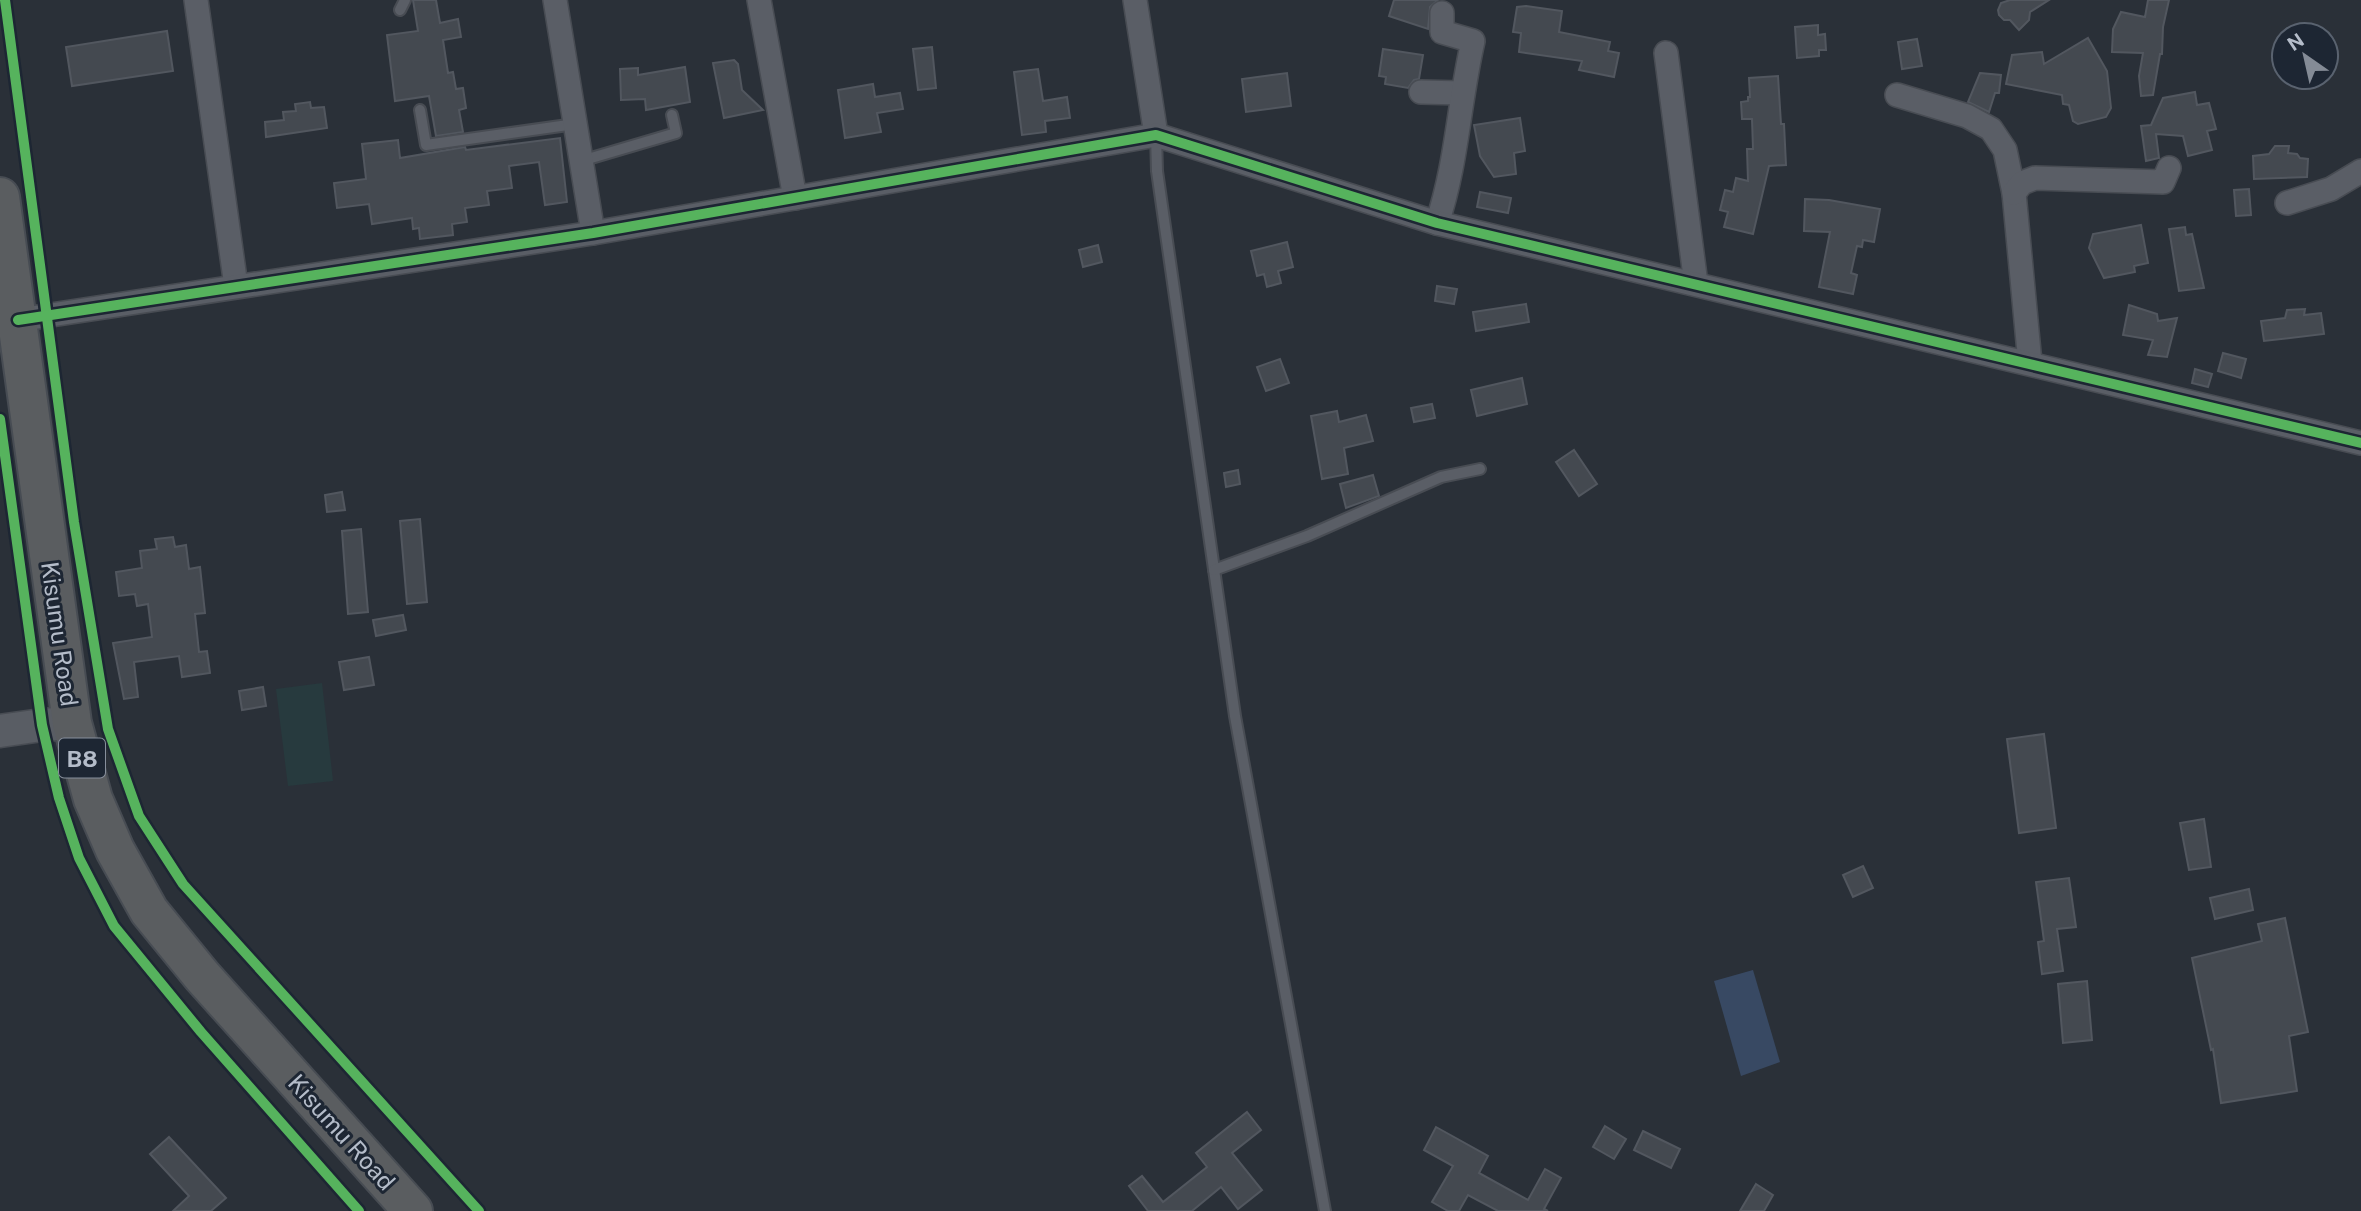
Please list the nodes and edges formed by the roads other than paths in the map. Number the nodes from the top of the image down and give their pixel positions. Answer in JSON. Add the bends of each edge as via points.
{"nodes":[{"id":1,"x":196,"y":0,"type":"edge"},
{"id":2,"x":555,"y":0,"type":"edge"},
{"id":3,"x":759,"y":0,"type":"edge"},
{"id":4,"x":1135,"y":0,"type":"edge"},
{"id":5,"x":1442,"y":13,"type":"dead end"},
{"id":6,"x":1666,"y":53,"type":"dead end"},
{"id":7,"x":1421,"y":92,"type":"dead end"},
{"id":8,"x":1462,"y":93,"type":"junction"},
{"id":9,"x":1897,"y":95,"type":"dead end"},
{"id":10,"x":420,"y":110,"type":"dead end"},
{"id":11,"x":672,"y":115,"type":"dead end"},
{"id":12,"x":575,"y":124,"type":"junction"},
{"id":13,"x":1156,"y":135,"type":"junction"},
{"id":14,"x":581,"y":161,"type":"junction"},
{"id":15,"x":2169,"y":168,"type":"dead end"},
{"id":16,"x":2361,"y":171,"type":"edge"},
{"id":17,"x":2014,"y":193,"type":"junction"},
{"id":18,"x":0,"y":197,"type":"edge"},
{"id":19,"x":795,"y":198,"type":"junction"},
{"id":20,"x":2287,"y":203,"type":"dead end"},
{"id":21,"x":1437,"y":223,"type":"junction"},
{"id":22,"x":593,"y":233,"type":"junction"},
{"id":23,"x":1696,"y":284,"type":"junction"},
{"id":24,"x":236,"y":286,"type":"junction"},
{"id":25,"x":14,"y":320,"type":"junction"},
{"id":26,"x":2030,"y":363,"type":"junction"},
{"id":27,"x":2361,"y":443,"type":"edge"},
{"id":28,"x":1480,"y":469,"type":"dead end"},
{"id":29,"x":1214,"y":570,"type":"junction"},
{"id":30,"x":72,"y":723,"type":"junction"},
{"id":31,"x":0,"y":731,"type":"edge"},
{"id":32,"x":413,"y":1211,"type":"edge"},
{"id":33,"x":1325,"y":1211,"type":"edge"}],
"edges":[{"from":1,"to":24,"type":"street"},
{"from":2,"to":12,"type":"street"},
{"from":3,"to":19,"type":"street"},
{"from":4,"to":13,"type":"street"},
{"from":5,"to":8,"type":"street","via":[[1442,32],[1473,41]]},
{"from":6,"to":23,"type":"street"},
{"from":7,"to":8,"type":"street"},
{"from":8,"to":21,"type":"street","via":[[1452,167]]},
{"from":9,"to":17,"type":"street","via":[[1967,116],[1992,129],[2005,150]]},
{"from":10,"to":12,"type":"lane","via":[[426,145]]},
{"from":11,"to":14,"type":"lane","via":[[676,133]]},
{"from":12,"to":14,"type":"street"},
{"from":13,"to":19,"type":"street"},
{"from":13,"to":21,"type":"street"},
{"from":13,"to":29,"type":"lane","via":[[1157,171]]},
{"from":14,"to":22,"type":"street"},
{"from":15,"to":17,"type":"street","via":[[2163,182],[2035,178]]},
{"from":16,"to":20,"type":"street","via":[[2331,189]]},
{"from":17,"to":26,"type":"street"},
{"from":18,"to":25,"type":"highway","name":"Kisumu Road","number":"B8"},
{"from":19,"to":22,"type":"street"},
{"from":21,"to":23,"type":"street"},
{"from":22,"to":24,"type":"street"},
{"from":23,"to":26,"type":"street"},
{"from":24,"to":25,"type":"street"},
{"from":25,"to":30,"type":"highway","name":"Kisumu Road","number":"B8"},
{"from":26,"to":27,"type":"street"},
{"from":28,"to":29,"type":"lane","via":[[1441,477],[1307,536]]},
{"from":29,"to":33,"type":"lane","via":[[1235,716]]},
{"from":30,"to":31,"type":"main road"},
{"from":30,"to":32,"type":"highway","name":"Kisumu Road","number":"B8","via":[[93,799],[149,911]]}]}
